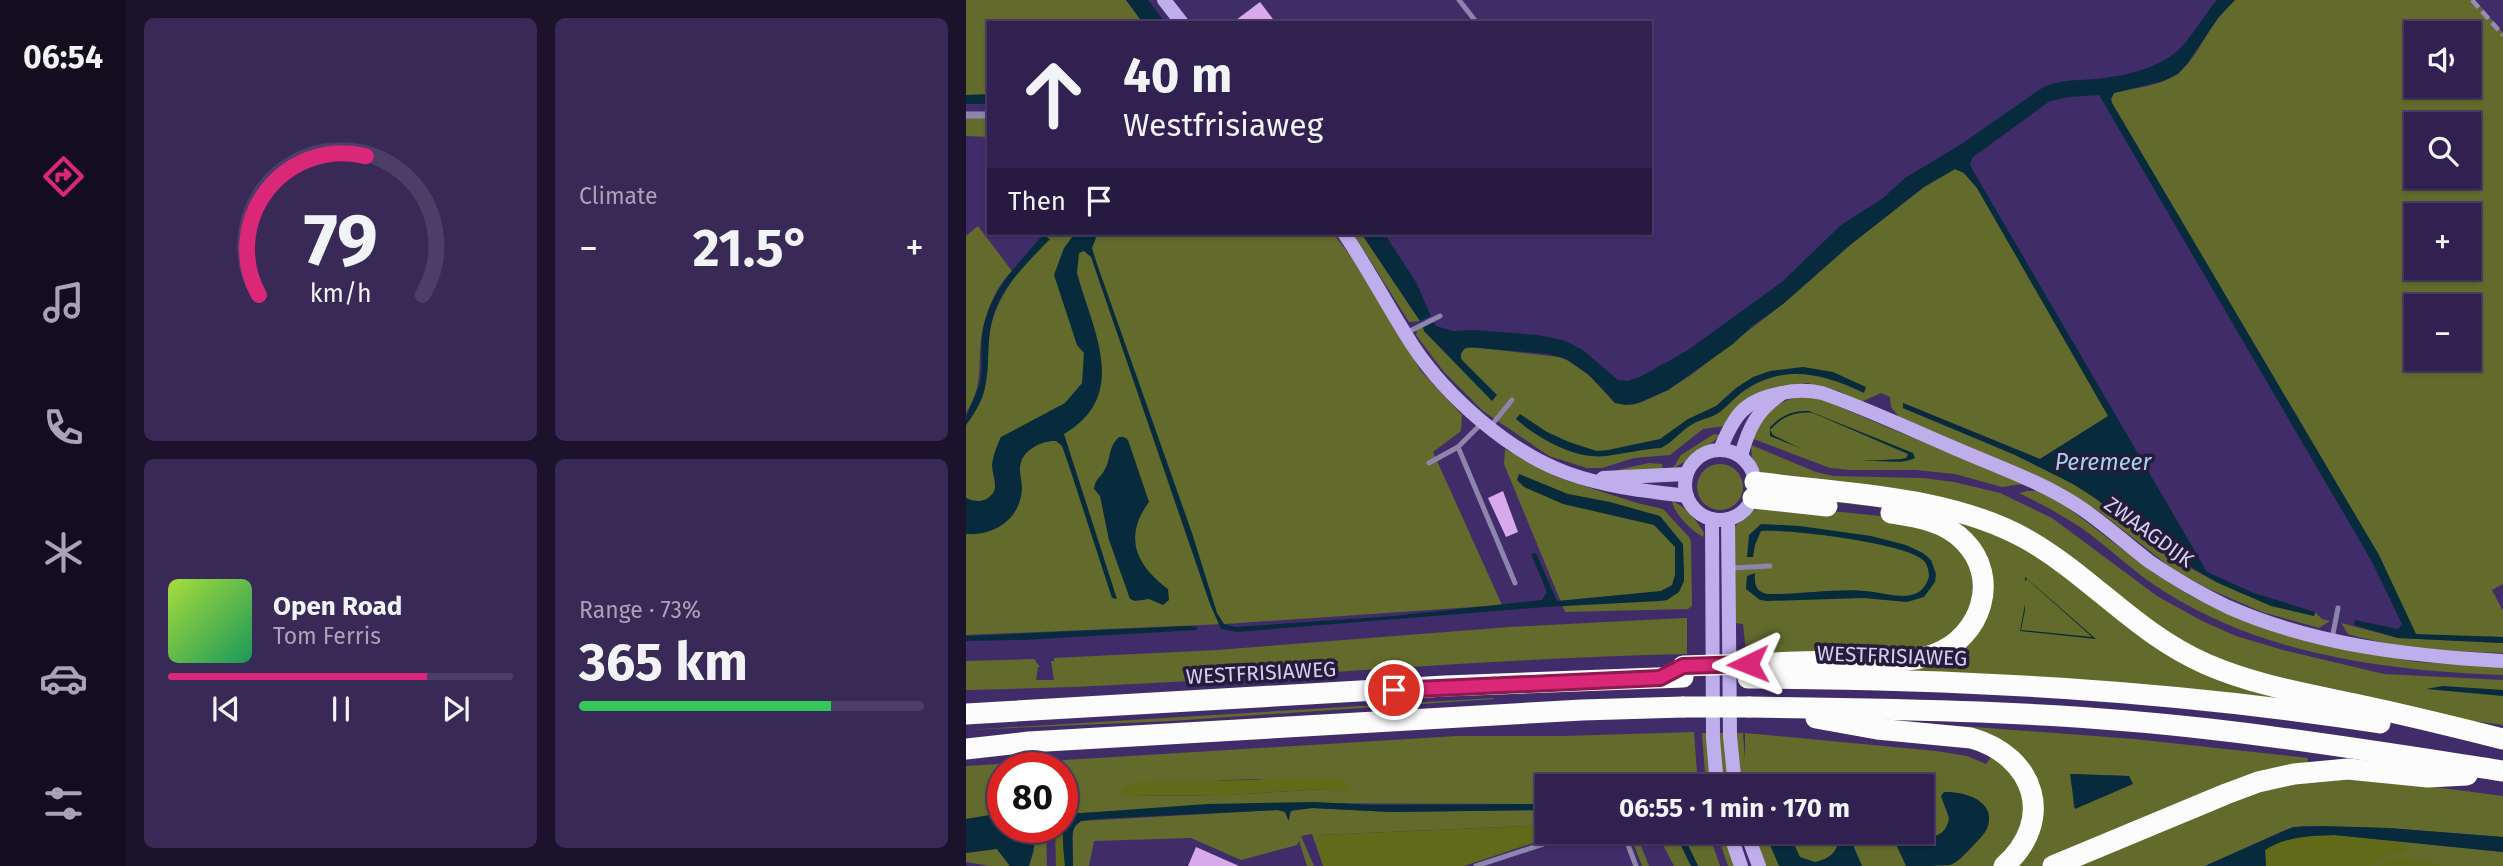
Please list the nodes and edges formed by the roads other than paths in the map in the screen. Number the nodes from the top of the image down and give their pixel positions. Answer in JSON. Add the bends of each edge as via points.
{"nodes":[{"id":1,"x":1164,"y":0,"type":"edge"},
{"id":2,"x":1459,"y":0,"type":"edge"},
{"id":3,"x":1180,"y":21,"type":"edge"},
{"id":4,"x":1475,"y":21,"type":"edge"},
{"id":5,"x":966,"y":115,"type":"edge"},
{"id":6,"x":987,"y":115,"type":"edge"},
{"id":7,"x":1345,"y":235,"type":"edge"},
{"id":8,"x":1440,"y":316,"type":"dead end"},
{"id":9,"x":1406,"y":333,"type":"junction"},
{"id":10,"x":1784,"y":393,"type":"junction"},
{"id":11,"x":1512,"y":400,"type":"dead end"},
{"id":12,"x":1487,"y":424,"type":"junction"},
{"id":13,"x":1458,"y":447,"type":"junction"},
{"id":14,"x":1720,"y":450,"type":"junction"},
{"id":15,"x":1741,"y":456,"type":"junction"},
{"id":16,"x":1429,"y":463,"type":"dead end"},
{"id":17,"x":1567,"y":473,"type":"junction"},
{"id":18,"x":1686,"y":474,"type":"junction"},
{"id":19,"x":1754,"y":490,"type":"junction"},
{"id":20,"x":1686,"y":496,"type":"junction"},
{"id":21,"x":1712,"y":519,"type":"junction"},
{"id":22,"x":1728,"y":519,"type":"junction"},
{"id":23,"x":1770,"y":566,"type":"dead end"},
{"id":24,"x":1729,"y":568,"type":"junction"},
{"id":25,"x":1515,"y":583,"type":"dead end"},
{"id":26,"x":2338,"y":608,"type":"dead end"},
{"id":27,"x":2332,"y":639,"type":"junction"},
{"id":28,"x":2503,"y":661,"type":"edge"},
{"id":29,"x":1748,"y":671,"type":"junction"},
{"id":30,"x":966,"y":706,"type":"edge"},
{"id":31,"x":1749,"y":707,"type":"junction"},
{"id":32,"x":1025,"y":710,"type":"junction"},
{"id":33,"x":966,"y":714,"type":"edge"},
{"id":34,"x":966,"y":741,"type":"edge"},
{"id":35,"x":2503,"y":741,"type":"edge"},
{"id":36,"x":1029,"y":742,"type":"junction"},
{"id":37,"x":966,"y":750,"type":"edge"},
{"id":38,"x":2503,"y":773,"type":"edge"},
{"id":39,"x":1716,"y":774,"type":"edge"},
{"id":40,"x":1734,"y":774,"type":"edge"},
{"id":41,"x":1543,"y":844,"type":"edge"},
{"id":42,"x":1628,"y":844,"type":"edge"},
{"id":43,"x":1733,"y":844,"type":"edge"},
{"id":44,"x":1751,"y":844,"type":"edge"},
{"id":45,"x":1476,"y":866,"type":"edge"},
{"id":46,"x":1636,"y":866,"type":"edge"},
{"id":47,"x":1741,"y":866,"type":"edge"},
{"id":48,"x":1759,"y":866,"type":"edge"},
{"id":49,"x":2004,"y":866,"type":"edge"},
{"id":50,"x":2053,"y":866,"type":"edge"}],
"edges":[{"from":1,"to":3,"type":"street"},
{"from":2,"to":4,"type":"lane"},
{"from":5,"to":6,"type":"street"},
{"from":7,"to":9,"type":"street"},
{"from":8,"to":9,"type":"lane"},
{"from":9,"to":12,"type":"street","via":[[1438,377]]},
{"from":10,"to":14,"type":"street","name":"ZWAAGDIJK","via":[[1763,396],[1745,407]]},
{"from":10,"to":15,"type":"street","via":[[1755,418]]},
{"from":10,"to":27,"type":"street","name":"ZWAAGDIJK","via":[[1807,390],[1829,396],[2020,475],[2076,505],[2201,594],[2247,614]]},
{"from":11,"to":12,"type":"lane"},
{"from":12,"to":13,"type":"lane"},
{"from":12,"to":17,"type":"street","via":[[1538,460]]},
{"from":13,"to":16,"type":"lane"},
{"from":13,"to":25,"type":"lane"},
{"from":14,"to":15,"type":"street"},
{"from":14,"to":18,"type":"street","via":[[1699,456]]},
{"from":15,"to":19,"type":"street","via":[[1752,470]]},
{"from":17,"to":18,"type":"street","via":[[1602,478]]},
{"from":17,"to":20,"type":"street","via":[[1614,486]]},
{"from":18,"to":20,"type":"street"},
{"from":19,"to":22,"type":"street","via":[[1743,512]]},
{"from":19,"to":29,"type":"highway","via":[[1936,523],[1973,552],[1984,595],[1963,636],[1929,656]]},
{"from":19,"to":35,"type":"highway","via":[[1925,504],[1978,517],[2045,551],[2152,635],[2205,663],[2272,686]]},
{"from":20,"to":21,"type":"street","via":[[1696,511]]},
{"from":21,"to":22,"type":"street"},
{"from":21,"to":39,"type":"street"},
{"from":22,"to":24,"type":"street"},
{"from":23,"to":24,"type":"lane"},
{"from":24,"to":40,"type":"street"},
{"from":26,"to":27,"type":"lane"},
{"from":27,"to":28,"type":"street","name":"ZWAAGDIJK","via":[[2395,652]]},
{"from":29,"to":32,"type":"highway","name":"WESTFRISIAWEG"},
{"from":29,"to":35,"type":"highway","name":"WESTFRISIAWEG","via":[[2200,699]]},
{"from":30,"to":32,"type":"highway"},
{"from":31,"to":36,"type":"highway","bridge":true,"via":[[1582,710]]},
{"from":31,"to":38,"type":"highway","via":[[2016,714],[2209,729]]},
{"from":31,"to":49,"type":"highway","via":[[1877,729],[1971,738],[1996,747],[2018,765],[2033,801],[2026,838]]},
{"from":32,"to":33,"type":"highway"},
{"from":34,"to":36,"type":"highway"},
{"from":36,"to":37,"type":"highway"},
{"from":38,"to":50,"type":"highway","via":[[2428,776],[2348,769],[2294,774],[2226,794]]},
{"from":41,"to":45,"type":"lane"},
{"from":42,"to":46,"type":"lane"},
{"from":43,"to":47,"type":"street"},
{"from":44,"to":48,"type":"street"}]}
